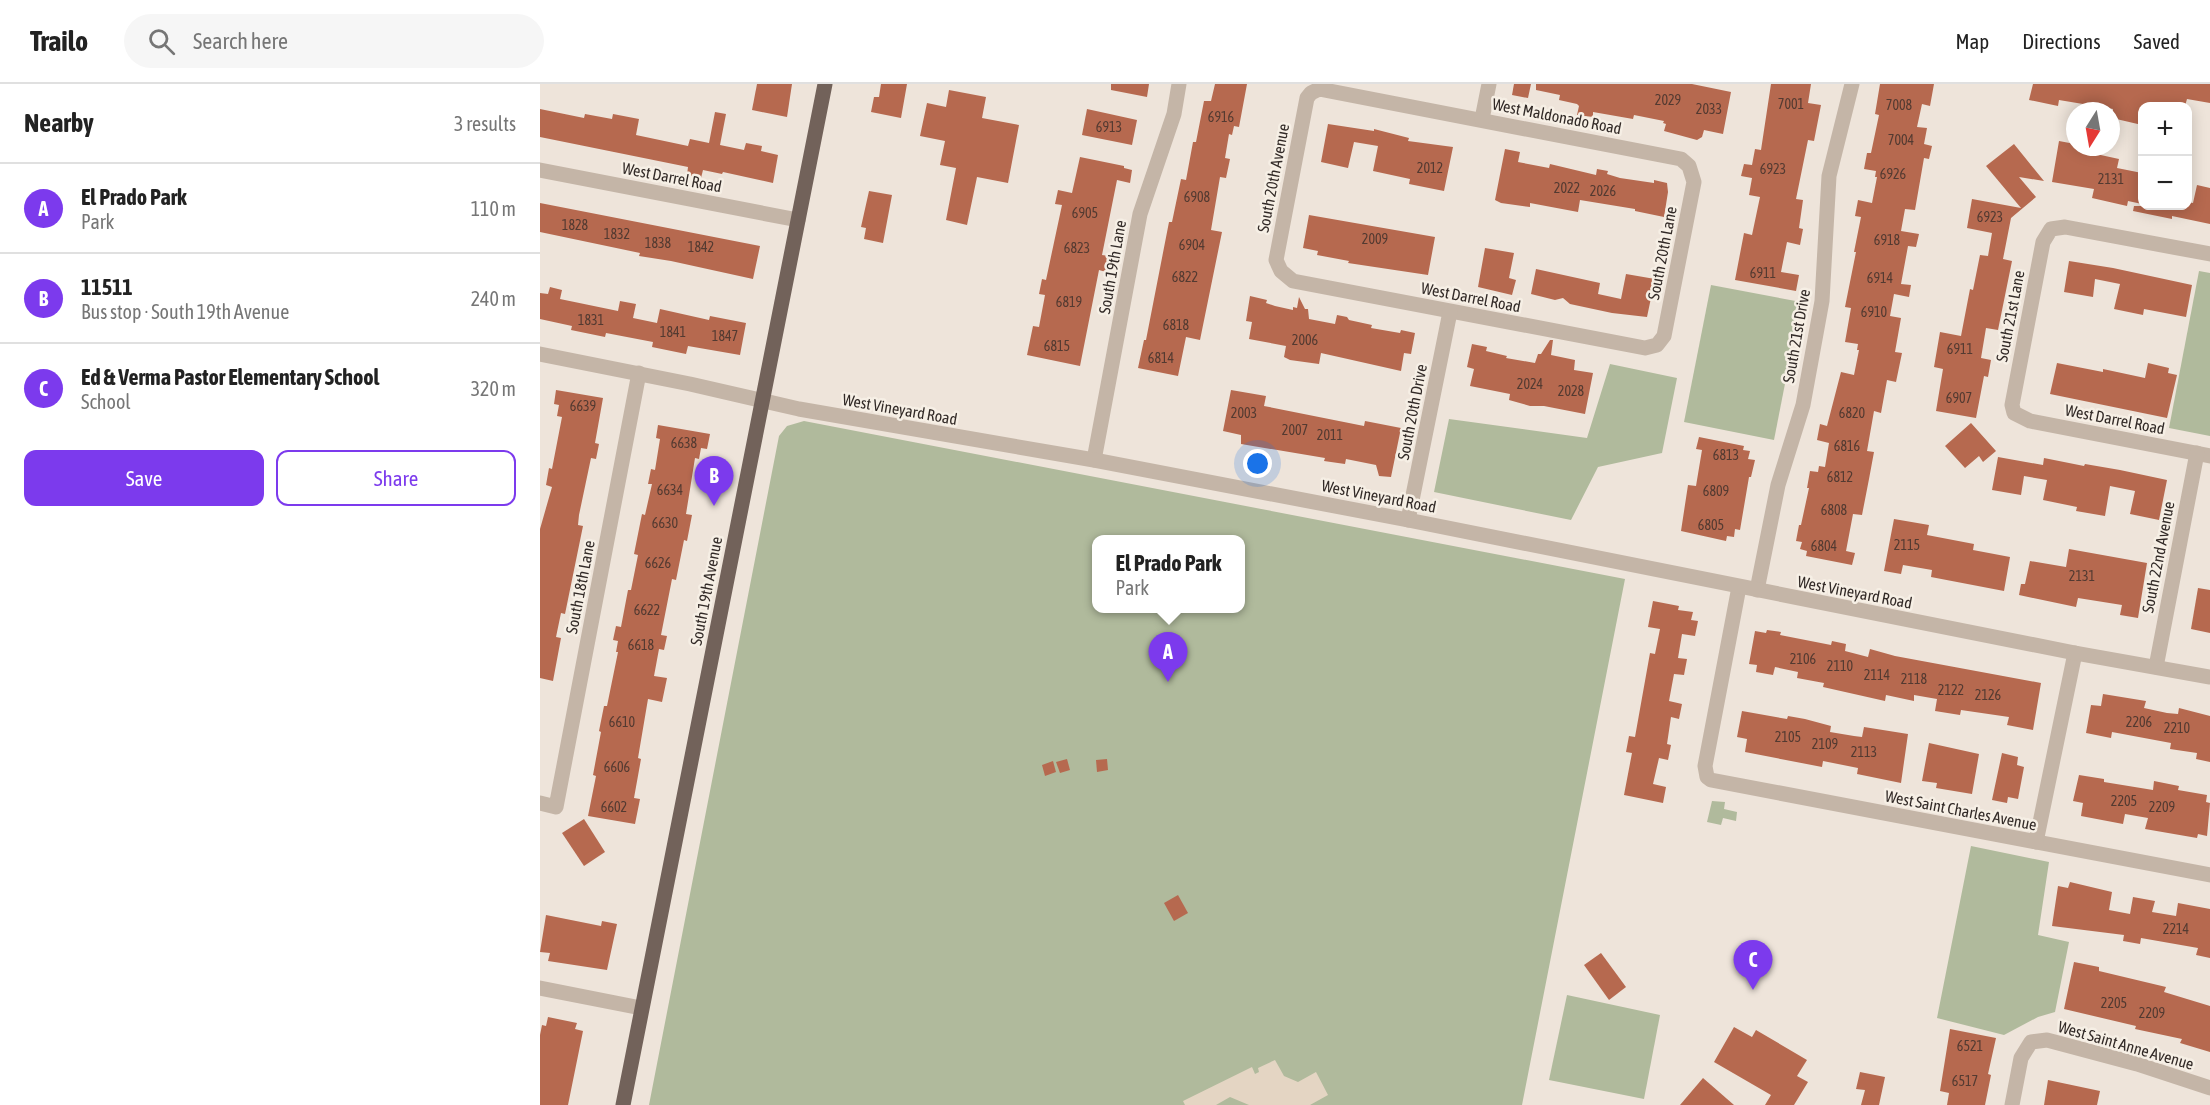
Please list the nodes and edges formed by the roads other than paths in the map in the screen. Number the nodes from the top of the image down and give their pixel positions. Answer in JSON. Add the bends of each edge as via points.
{"nodes":[{"id":1,"x":825,"y":84,"type":"edge"},
{"id":2,"x":1179,"y":84,"type":"edge"},
{"id":3,"x":1489,"y":84,"type":"edge"},
{"id":4,"x":1852,"y":84,"type":"edge"},
{"id":5,"x":1311,"y":93,"type":"joint"},
{"id":6,"x":1482,"y":119,"type":"junction"},
{"id":7,"x":1689,"y":166,"type":"joint"},
{"id":8,"x":540,"y":170,"type":"edge"},
{"id":9,"x":798,"y":219,"type":"junction"},
{"id":10,"x":2210,"y":254,"type":"edge"},
{"id":11,"x":1281,"y":271,"type":"joint"},
{"id":12,"x":1450,"y":312,"type":"junction"},
{"id":13,"x":1657,"y":345,"type":"joint"},
{"id":14,"x":540,"y":354,"type":"edge"},
{"id":15,"x":639,"y":373,"type":"junction"},
{"id":16,"x":761,"y":402,"type":"junction"},
{"id":17,"x":2014,"y":413,"type":"joint"},
{"id":18,"x":2203,"y":454,"type":"edge"},
{"id":19,"x":1094,"y":460,"type":"junction"},
{"id":20,"x":1408,"y":520,"type":"junction"},
{"id":21,"x":1739,"y":587,"type":"junction"},
{"id":22,"x":1757,"y":590,"type":"junction"},
{"id":23,"x":2075,"y":653,"type":"junction"},
{"id":24,"x":2156,"y":667,"type":"junction"},
{"id":25,"x":2210,"y":677,"type":"edge"},
{"id":26,"x":540,"y":803,"type":"edge"},
{"id":27,"x":2036,"y":842,"type":"junction"},
{"id":28,"x":2210,"y":875,"type":"edge"},
{"id":29,"x":540,"y":988,"type":"edge"},
{"id":30,"x":641,"y":1008,"type":"junction"},
{"id":31,"x":2210,"y":1088,"type":"edge"},
{"id":32,"x":623,"y":1105,"type":"edge"},
{"id":33,"x":2012,"y":1105,"type":"edge"}],
"edges":[{"from":1,"to":9,"type":"main road","name":"South 19th Avenue"},
{"from":2,"to":19,"type":"street","name":"South 19th Lane","via":[[1174,114],[1140,214]]},
{"from":3,"to":6,"type":"street"},
{"from":4,"to":22,"type":"street","name":"South 21st Drive","via":[[1829,176],[1822,301],[1803,405],[1778,484]]},
{"from":5,"to":6,"type":"street","name":"West Maldonado Road","via":[[1326,89]]},
{"from":5,"to":11,"type":"street","name":"South 20th Avenue","via":[[1305,106],[1276,260]]},
{"from":6,"to":7,"type":"street","name":"West Maldonado Road","via":[[1681,159]]},
{"from":7,"to":13,"type":"street","name":"South 20th Lane","via":[[1694,182],[1664,336]]},
{"from":8,"to":9,"type":"street","name":"West Darrel Road"},
{"from":9,"to":16,"type":"main road","name":"South 19th Avenue"},
{"from":10,"to":17,"type":"street","name":"South 21st Lane","via":[[2065,227],[2051,229],[2043,242],[2012,397]]},
{"from":11,"to":12,"type":"street","name":"West Darrel Road","via":[[1293,281]]},
{"from":12,"to":13,"type":"street","name":"West Darrel Road","via":[[1645,348]]},
{"from":12,"to":20,"type":"street","name":"South 20th Drive"},
{"from":14,"to":15,"type":"street","name":"West Vineyard Road"},
{"from":15,"to":16,"type":"street","name":"West Vineyard Road"},
{"from":15,"to":26,"type":"street","name":"South 18th Lane","via":[[556,807]]},
{"from":16,"to":19,"type":"street","name":"West Vineyard Road"},
{"from":16,"to":30,"type":"main road","name":"South 19th Avenue"},
{"from":17,"to":18,"type":"street","name":"West Darrel Road","via":[[2030,421]]},
{"from":18,"to":24,"type":"street","name":"South 22nd Avenue"},
{"from":19,"to":20,"type":"street","name":"West Vineyard Road"},
{"from":20,"to":21,"type":"street","name":"West Vineyard Road"},
{"from":21,"to":22,"type":"street","name":"West Vineyard Road"},
{"from":21,"to":27,"type":"street","name":"West Saint Charles Avenue","via":[[1705,766],[1707,777],[1721,783]]},
{"from":22,"to":23,"type":"street","name":"West Vineyard Road"},
{"from":23,"to":24,"type":"street","name":"West Vineyard Road"},
{"from":23,"to":27,"type":"street"},
{"from":24,"to":25,"type":"street","name":"West Vineyard Road"},
{"from":27,"to":28,"type":"street","name":"West Saint Charles Avenue"},
{"from":29,"to":30,"type":"street"},
{"from":30,"to":32,"type":"main road","name":"South 19th Avenue"},
{"from":31,"to":33,"type":"street","name":"West Saint Anne Avenue","via":[[2047,1040],[2031,1042],[2021,1058]]}]}
